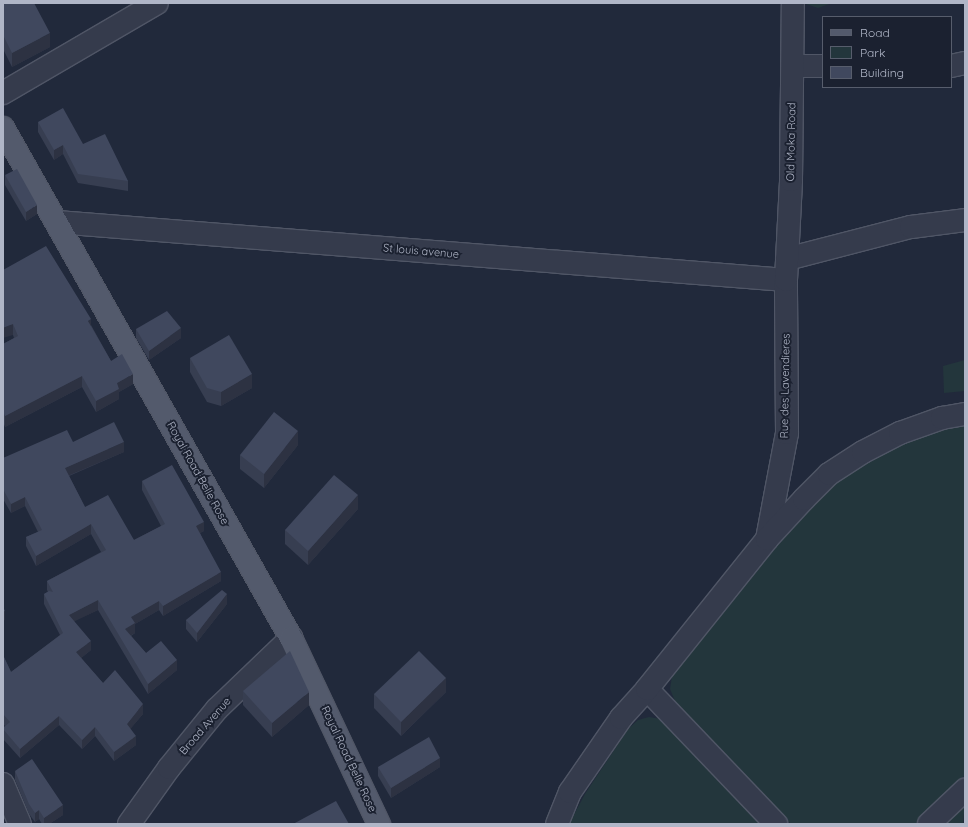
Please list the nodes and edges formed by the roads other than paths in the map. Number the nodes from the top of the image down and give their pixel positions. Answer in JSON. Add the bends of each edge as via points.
{"nodes":[{"id":1,"x":157,"y":3,"type":"edge"},
{"id":2,"x":793,"y":3,"type":"edge"},
{"id":3,"x":965,"y":63,"type":"edge"},
{"id":4,"x":793,"y":66,"type":"junction"},
{"id":5,"x":822,"y":66,"type":"edge"},
{"id":6,"x":952,"y":66,"type":"edge"},
{"id":7,"x":3,"y":93,"type":"edge"},
{"id":8,"x":3,"y":128,"type":"edge"},
{"id":9,"x":965,"y":220,"type":"edge"},
{"id":10,"x":57,"y":222,"type":"junction"},
{"id":11,"x":786,"y":270,"type":"junction"},
{"id":12,"x":965,"y":414,"type":"edge"},
{"id":13,"x":767,"y":539,"type":"junction"},
{"id":14,"x":292,"y":638,"type":"junction"},
{"id":15,"x":647,"y":689,"type":"junction"},
{"id":16,"x":3,"y":784,"type":"edge"},
{"id":17,"x":965,"y":790,"type":"edge"},
{"id":18,"x":20,"y":824,"type":"edge"},
{"id":19,"x":129,"y":824,"type":"edge"},
{"id":20,"x":379,"y":824,"type":"edge"},
{"id":21,"x":557,"y":824,"type":"edge"},
{"id":22,"x":776,"y":824,"type":"edge"},
{"id":23,"x":930,"y":824,"type":"edge"}],
"edges":[{"from":1,"to":7,"type":"street"},
{"from":2,"to":4,"type":"street","name":"Old Moka Road"},
{"from":3,"to":6,"type":"street"},
{"from":4,"to":5,"type":"street"},
{"from":4,"to":11,"type":"street","name":"Old Moka Road"},
{"from":8,"to":10,"type":"main road","name":"Royal Road Belle Rose"},
{"from":9,"to":11,"type":"street","name":"St louis avenue","via":[[911,227]]},
{"from":10,"to":11,"type":"street","name":"St louis avenue"},
{"from":10,"to":14,"type":"main road","name":"Royal Road Belle Rose"},
{"from":11,"to":13,"type":"street","name":"Rue des Lavendieres","via":[[787,432]]},
{"from":12,"to":13,"type":"street","via":[[942,418],[900,433],[863,452],[830,474]]},
{"from":13,"to":15,"type":"street"},
{"from":14,"to":19,"type":"street","name":"Broad Avenue","via":[[217,709],[169,768]]},
{"from":14,"to":20,"type":"main road","name":"Royal Road Belle Rose"},
{"from":15,"to":21,"type":"street","via":[[620,718],[570,792]]},
{"from":15,"to":22,"type":"street"},
{"from":16,"to":18,"type":"street"},
{"from":17,"to":23,"type":"street"}]}
